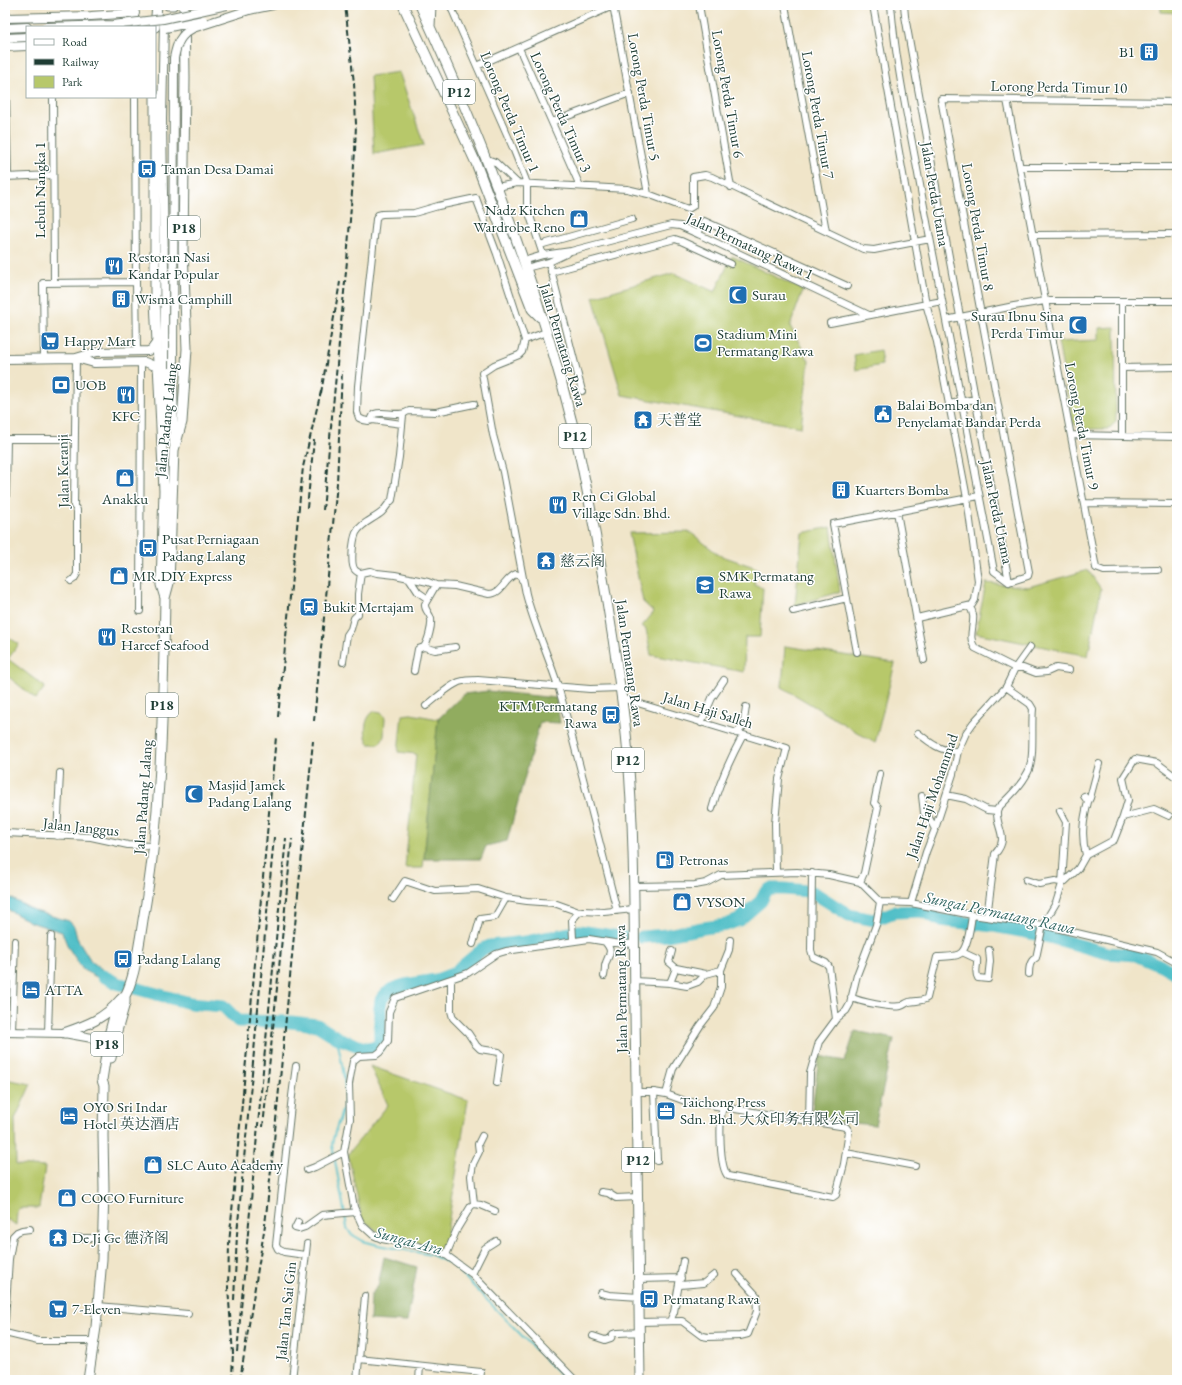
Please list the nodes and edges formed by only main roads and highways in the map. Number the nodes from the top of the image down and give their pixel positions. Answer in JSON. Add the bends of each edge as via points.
{"nodes":[{"id":1,"x":157,"y":5,"type":"edge"},
{"id":2,"x":168,"y":5,"type":"edge"},
{"id":3,"x":174,"y":5,"type":"edge"},
{"id":4,"x":184,"y":5,"type":"edge"},
{"id":5,"x":403,"y":5,"type":"edge"},
{"id":6,"x":420,"y":5,"type":"edge"},
{"id":7,"x":431,"y":5,"type":"edge"},
{"id":8,"x":184,"y":23,"type":"junction"},
{"id":9,"x":157,"y":24,"type":"edge"},
{"id":10,"x":430,"y":26,"type":"junction"},
{"id":11,"x":155,"y":98,"type":"edge"},
{"id":12,"x":539,"y":316,"type":"junction"},
{"id":13,"x":165,"y":598,"type":"junction"},
{"id":14,"x":126,"y":994,"type":"junction"},
{"id":15,"x":118,"y":1004,"type":"junction"},
{"id":16,"x":64,"y":1033,"type":"road end"},
{"id":17,"x":104,"y":1086,"type":"junction"},
{"id":18,"x":88,"y":1380,"type":"edge"},
{"id":19,"x":640,"y":1380,"type":"edge"}],
"edges":[{"from":1,"to":9,"type":"main road"},
{"from":2,"to":3,"type":"main road"},
{"from":4,"to":8,"type":"main road","name":"Jalan Padang Lalang","number":"P18"},
{"from":5,"to":12,"type":"main road","via":[[476,163],[530,304]]},
{"from":6,"to":10,"type":"main road","name":"Jalan Permatang Rawa","number":"P12"},
{"from":7,"to":10,"type":"main road"},
{"from":8,"to":9,"type":"main road","via":[[170,15],[164,16]]},
{"from":8,"to":13,"type":"main road","name":"Jalan Padang Lalang","number":"P18","via":[[183,250],[186,349],[182,422],[174,450],[169,583]]},
{"from":10,"to":12,"type":"main road","name":"Jalan Permatang Rawa","number":"P12","via":[[487,159],[524,264]]},
{"from":11,"to":13,"type":"main road","name":"Jalan Padang Lalang","number":"P18","via":[[155,300],[164,491],[161,585]]},
{"from":12,"to":19,"type":"main road","name":"Jalan Permatang Rawa","number":"P12","via":[[546,332],[571,421],[587,491],[605,587],[627,746],[632,804],[634,886]]},
{"from":13,"to":14,"type":"main road","name":"Jalan Padang Lalang","number":"P18","via":[[160,776],[154,846],[150,880],[131,980]]},
{"from":14,"to":15,"type":"main road","name":"Jalan Padang Lalang","number":"P18"},
{"from":14,"to":17,"type":"main road","name":"Jalan Padang Lalang","number":"P18","via":[[108,1082]]},
{"from":15,"to":16,"type":"main road","via":[[97,1020]]},
{"from":15,"to":17,"type":"main road","number":"P18","via":[[106,1051],[102,1080]]},
{"from":17,"to":18,"type":"main road","number":"P18","via":[[103,1238],[98,1306]]}]}
